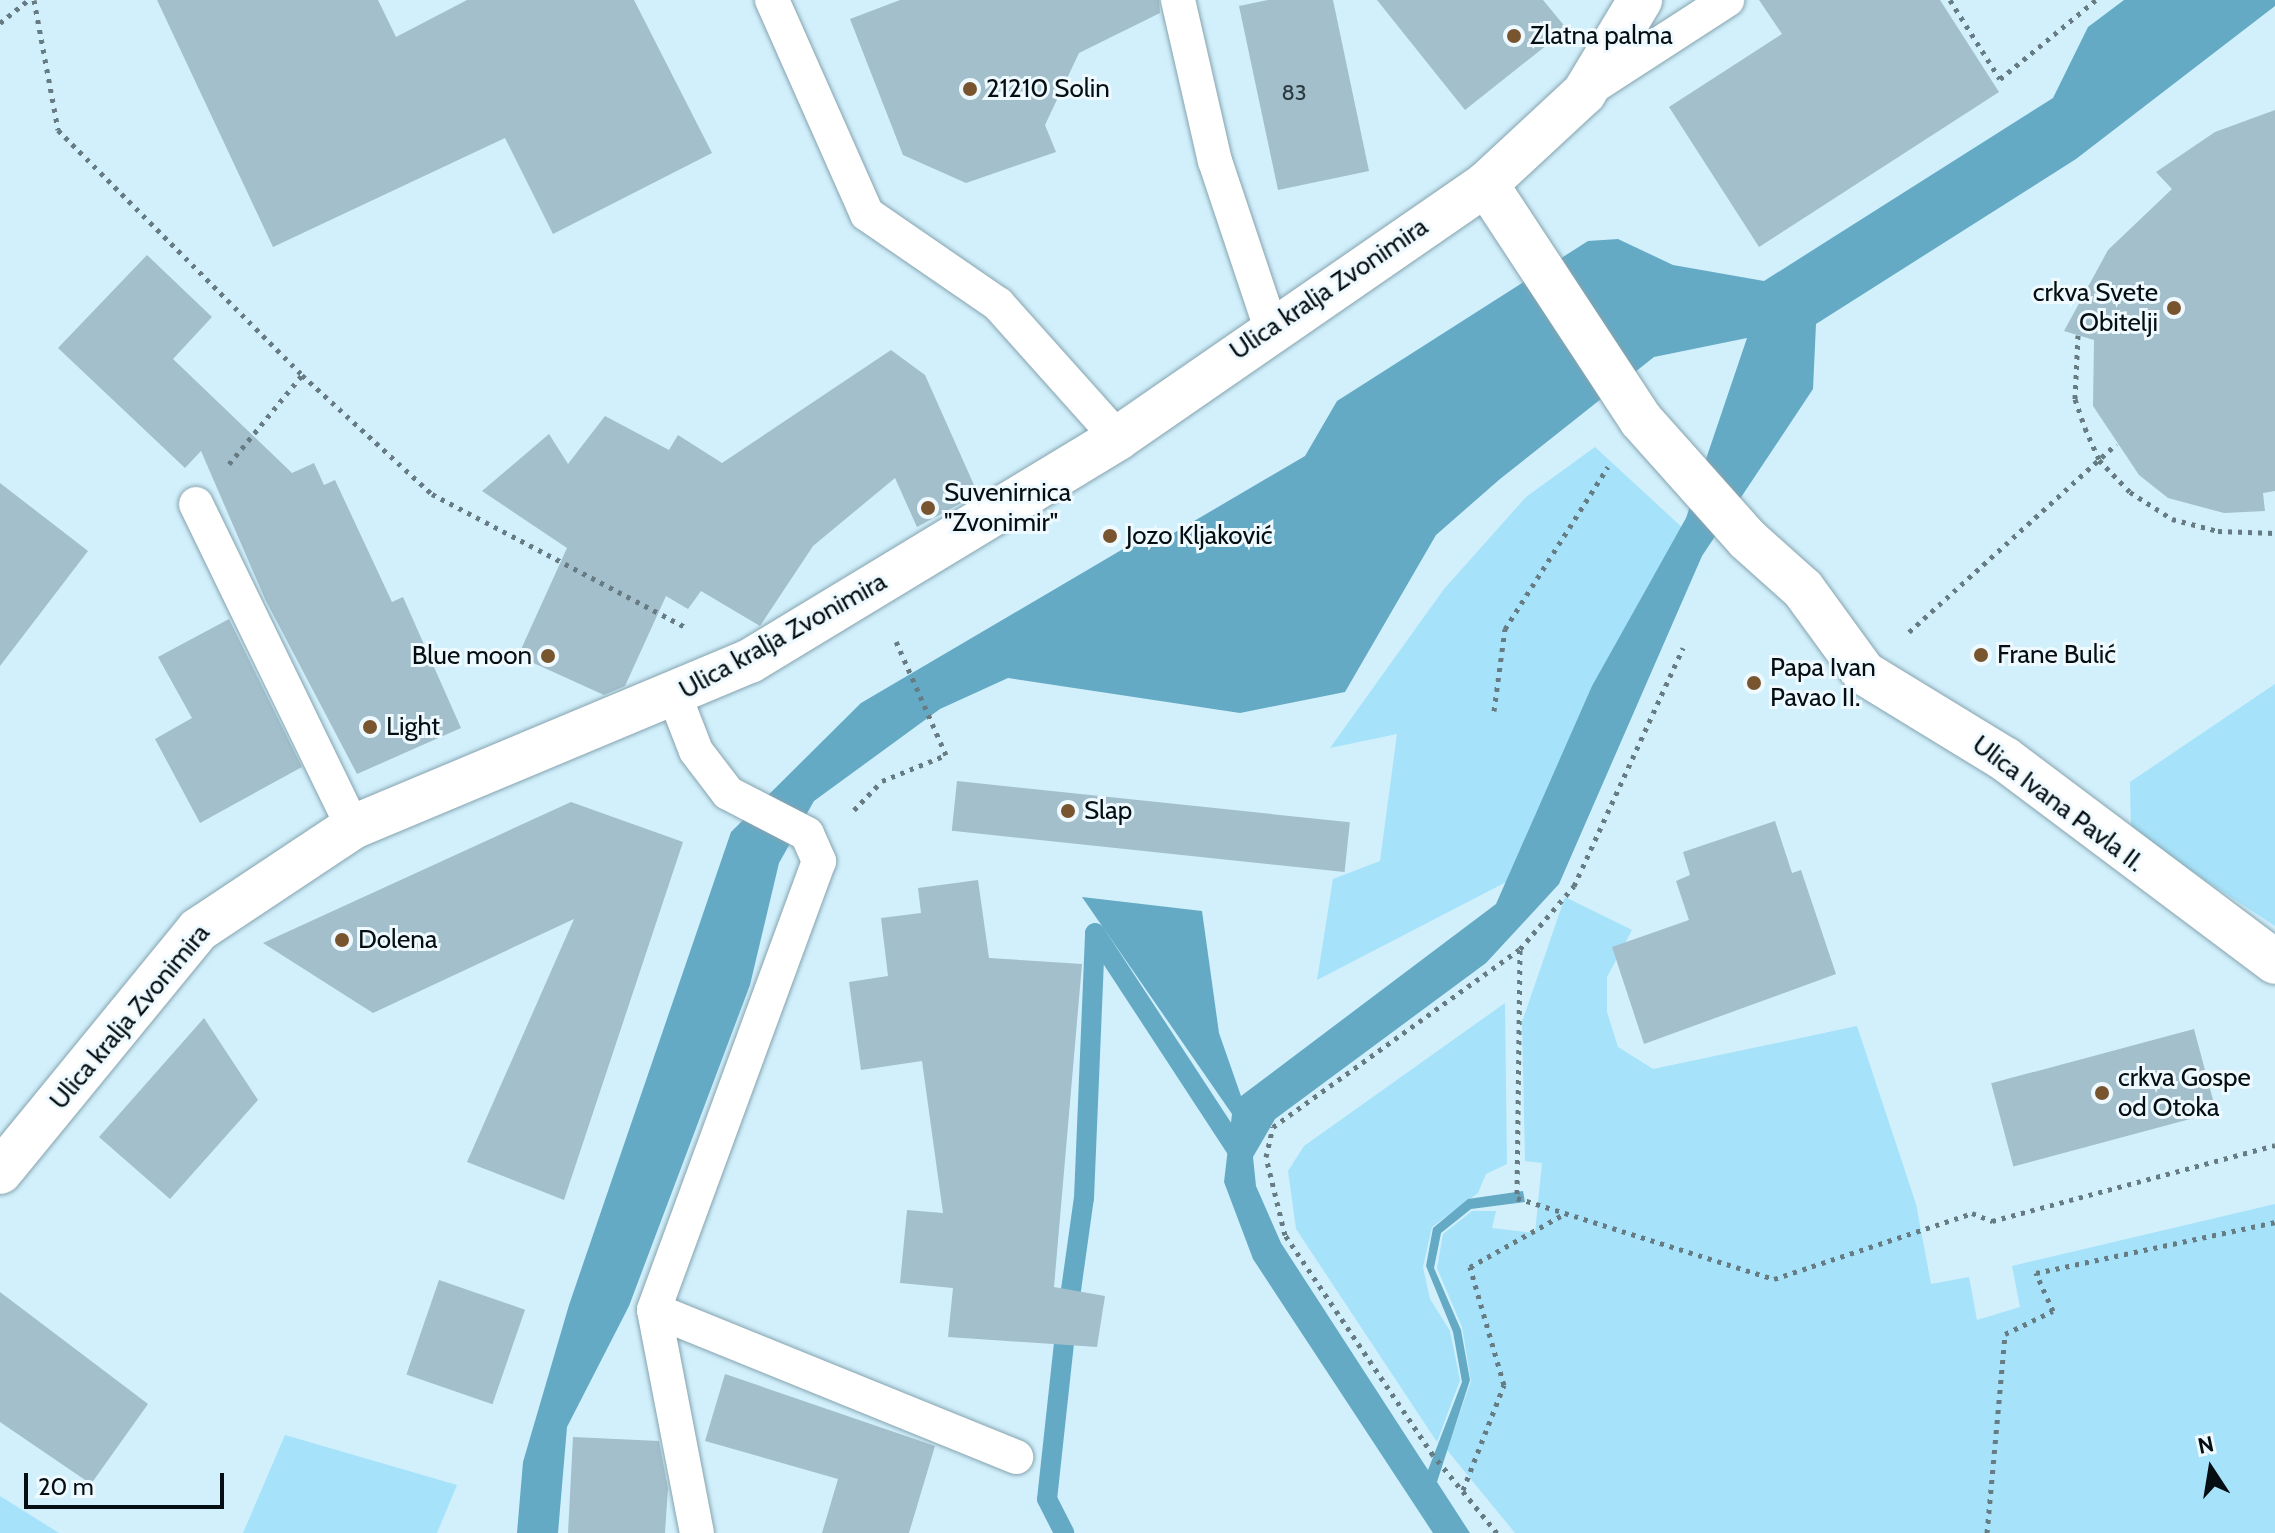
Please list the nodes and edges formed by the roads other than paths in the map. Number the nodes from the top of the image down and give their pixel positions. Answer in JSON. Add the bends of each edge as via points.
{"nodes":[{"id":1,"x":772,"y":0,"type":"edge"},
{"id":2,"x":1640,"y":0,"type":"edge"},
{"id":3,"x":1727,"y":0,"type":"edge"},
{"id":4,"x":1185,"y":1,"type":"edge"},
{"id":5,"x":1584,"y":93,"type":"junction"},
{"id":6,"x":1486,"y":184,"type":"junction"},
{"id":7,"x":1271,"y":328,"type":"junction"},
{"id":8,"x":1118,"y":438,"type":"junction"},
{"id":9,"x":196,"y":504,"type":"road end"},
{"id":10,"x":675,"y":697,"type":"junction"},
{"id":11,"x":353,"y":827,"type":"junction"},
{"id":12,"x":2275,"y":962,"type":"edge"},
{"id":13,"x":0,"y":1172,"type":"edge"},
{"id":14,"x":654,"y":1310,"type":"junction"},
{"id":15,"x":1016,"y":1457,"type":"dead end"},
{"id":16,"x":697,"y":1533,"type":"edge"}],
"edges":[{"from":1,"to":8,"type":"lane","via":[[867,214],[998,304]]},
{"from":2,"to":5,"type":"street","name":"Ulica kralja Zvonimira"},
{"from":3,"to":5,"type":"lane"},
{"from":4,"to":7,"type":"lane","via":[[1215,161]]},
{"from":5,"to":6,"type":"street","name":"Ulica kralja Zvonimira"},
{"from":6,"to":7,"type":"street","name":"Ulica kralja Zvonimira"},
{"from":6,"to":12,"type":"street","name":"Ulica Ivana Pavla II.","via":[[1641,420],[1747,539],[1803,589],[1864,673],[2005,759]]},
{"from":7,"to":8,"type":"street","name":"Ulica kralja Zvonimira"},
{"from":8,"to":10,"type":"street","name":"Ulica kralja Zvonimira","via":[[750,661]]},
{"from":9,"to":11,"type":"lane"},
{"from":10,"to":11,"type":"street","name":"Ulica kralja Zvonimira"},
{"from":10,"to":14,"type":"lane","via":[[696,751],[728,793],[807,834],[819,861]]},
{"from":11,"to":13,"type":"street","name":"Ulica kralja Zvonimira","via":[[198,930]]},
{"from":14,"to":15,"type":"lane"},
{"from":14,"to":16,"type":"lane"}]}
